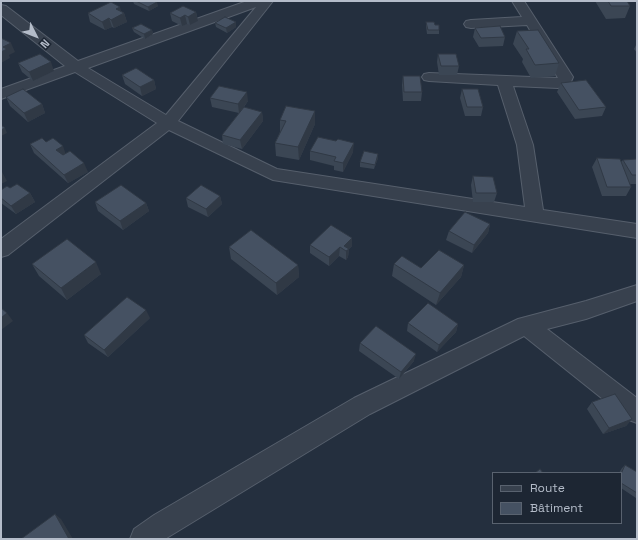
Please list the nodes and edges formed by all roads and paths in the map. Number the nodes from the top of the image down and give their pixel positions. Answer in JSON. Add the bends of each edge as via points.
{"nodes":[{"id":1,"x":259,"y":1,"type":"edge"},
{"id":2,"x":267,"y":1,"type":"edge"},
{"id":3,"x":518,"y":1,"type":"edge"},
{"id":4,"x":1,"y":9,"type":"edge"},
{"id":5,"x":531,"y":21,"type":"junction"},
{"id":6,"x":470,"y":24,"type":"dead end"},
{"id":7,"x":76,"y":67,"type":"junction"},
{"id":8,"x":429,"y":77,"type":"dead end"},
{"id":9,"x":504,"y":81,"type":"junction"},
{"id":10,"x":1,"y":94,"type":"edge"},
{"id":11,"x":168,"y":123,"type":"junction"},
{"id":12,"x":535,"y":215,"type":"junction"},
{"id":13,"x":637,"y":231,"type":"edge"},
{"id":14,"x":1,"y":250,"type":"edge"},
{"id":15,"x":637,"y":293,"type":"edge"},
{"id":16,"x":526,"y":325,"type":"junction"},
{"id":17,"x":637,"y":412,"type":"edge"},
{"id":18,"x":144,"y":539,"type":"edge"}],
"edges":[{"from":1,"to":7,"type":"street"},
{"from":2,"to":11,"type":"street"},
{"from":3,"to":5,"type":"street"},
{"from":4,"to":7,"type":"street"},
{"from":5,"to":6,"type":"street"},
{"from":5,"to":9,"type":"street","via":[[566,77],[565,81]]},
{"from":7,"to":10,"type":"street"},
{"from":7,"to":11,"type":"street"},
{"from":8,"to":9,"type":"street"},
{"from":9,"to":12,"type":"street","via":[[525,145]]},
{"from":11,"to":12,"type":"street","via":[[272,174]]},
{"from":11,"to":14,"type":"street"},
{"from":12,"to":13,"type":"street"},
{"from":15,"to":16,"type":"street","via":[[586,310]]},
{"from":16,"to":17,"type":"street"},
{"from":16,"to":18,"type":"street","via":[[362,406],[163,524]]}]}
